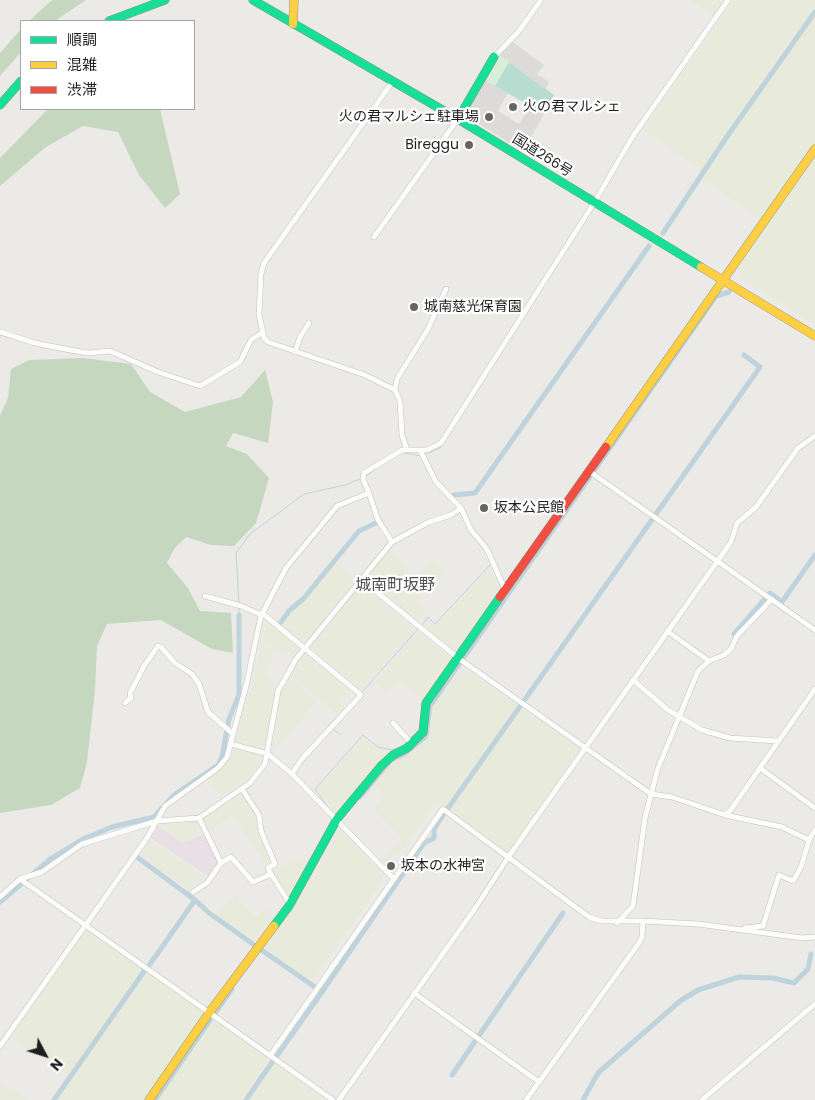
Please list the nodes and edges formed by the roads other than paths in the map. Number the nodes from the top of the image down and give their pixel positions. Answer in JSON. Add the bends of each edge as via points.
{"nodes":[{"id":1,"x":165,"y":0,"type":"edge"},
{"id":2,"x":253,"y":0,"type":"edge"},
{"id":3,"x":294,"y":0,"type":"edge"},
{"id":4,"x":540,"y":0,"type":"edge"},
{"id":5,"x":728,"y":0,"type":"edge"},
{"id":6,"x":112,"y":20,"type":"edge"},
{"id":7,"x":293,"y":24,"type":"junction"},
{"id":8,"x":494,"y":57,"type":"joint"},
{"id":9,"x":393,"y":81,"type":"junction"},
{"id":10,"x":20,"y":82,"type":"edge"},
{"id":11,"x":0,"y":105,"type":"edge"},
{"id":12,"x":458,"y":119,"type":"junction"},
{"id":13,"x":815,"y":149,"type":"edge"},
{"id":14,"x":594,"y":203,"type":"junction"},
{"id":15,"x":374,"y":237,"type":"dead end"},
{"id":16,"x":723,"y":278,"type":"junction"},
{"id":17,"x":446,"y":289,"type":"dead end"},
{"id":18,"x":309,"y":323,"type":"dead end"},
{"id":19,"x":0,"y":332,"type":"edge"},
{"id":20,"x":263,"y":332,"type":"junction"},
{"id":21,"x":815,"y":336,"type":"edge"},
{"id":22,"x":295,"y":352,"type":"junction"},
{"id":23,"x":395,"y":390,"type":"junction"},
{"id":24,"x":815,"y":436,"type":"edge"},
{"id":25,"x":408,"y":450,"type":"junction"},
{"id":26,"x":420,"y":450,"type":"junction"},
{"id":27,"x":589,"y":472,"type":"junction"},
{"id":28,"x":368,"y":493,"type":"junction"},
{"id":29,"x":461,"y":508,"type":"junction"},
{"id":30,"x":392,"y":542,"type":"junction"},
{"id":31,"x":718,"y":561,"type":"junction"},
{"id":32,"x":362,"y":580,"type":"junction"},
{"id":33,"x":505,"y":590,"type":"junction"},
{"id":34,"x":205,"y":596,"type":"dead end"},
{"id":35,"x":772,"y":599,"type":"junction"},
{"id":36,"x":262,"y":614,"type":"junction"},
{"id":37,"x":815,"y":630,"type":"edge"},
{"id":38,"x":667,"y":631,"type":"junction"},
{"id":39,"x":305,"y":648,"type":"junction"},
{"id":40,"x":458,"y":658,"type":"junction"},
{"id":41,"x":709,"y":661,"type":"junction"},
{"id":42,"x":634,"y":680,"type":"junction"},
{"id":43,"x":815,"y":689,"type":"edge"},
{"id":44,"x":125,"y":703,"type":"dead end"},
{"id":45,"x":680,"y":717,"type":"junction"},
{"id":46,"x":393,"y":724,"type":"dead end"},
{"id":47,"x":233,"y":734,"type":"junction"},
{"id":48,"x":778,"y":741,"type":"junction"},
{"id":49,"x":231,"y":744,"type":"junction"},
{"id":50,"x":412,"y":744,"type":"junction"},
{"id":51,"x":585,"y":749,"type":"junction"},
{"id":52,"x":268,"y":754,"type":"junction"},
{"id":53,"x":760,"y":768,"type":"junction"},
{"id":54,"x":292,"y":774,"type":"junction"},
{"id":55,"x":242,"y":789,"type":"junction"},
{"id":56,"x":651,"y":794,"type":"junction"},
{"id":57,"x":815,"y":808,"type":"edge"},
{"id":58,"x":725,"y":815,"type":"junction"},
{"id":59,"x":199,"y":818,"type":"junction"},
{"id":60,"x":336,"y":819,"type":"junction"},
{"id":61,"x":157,"y":821,"type":"junction"},
{"id":62,"x":815,"y":830,"type":"edge"},
{"id":63,"x":809,"y":840,"type":"junction"},
{"id":64,"x":509,"y":856,"type":"junction"},
{"id":65,"x":221,"y":862,"type":"junction"},
{"id":66,"x":271,"y":874,"type":"junction"},
{"id":67,"x":393,"y":878,"type":"junction"},
{"id":68,"x":20,"y":879,"type":"junction"},
{"id":69,"x":193,"y":892,"type":"dead end"},
{"id":70,"x":0,"y":897,"type":"edge"},
{"id":71,"x":290,"y":904,"type":"junction"},
{"id":72,"x":642,"y":920,"type":"junction"},
{"id":73,"x":618,"y":922,"type":"junction"},
{"id":74,"x":86,"y":926,"type":"junction"},
{"id":75,"x":736,"y":928,"type":"junction"},
{"id":76,"x":815,"y":937,"type":"edge"},
{"id":77,"x":414,"y":993,"type":"junction"},
{"id":78,"x":815,"y":1004,"type":"edge"},
{"id":79,"x":209,"y":1013,"type":"junction"},
{"id":80,"x":0,"y":1046,"type":"edge"},
{"id":81,"x":270,"y":1056,"type":"junction"},
{"id":82,"x":538,"y":1082,"type":"junction"},
{"id":83,"x":149,"y":1100,"type":"edge"},
{"id":84,"x":333,"y":1100,"type":"edge"},
{"id":85,"x":339,"y":1100,"type":"edge"},
{"id":86,"x":526,"y":1100,"type":"edge"},
{"id":87,"x":702,"y":1100,"type":"edge"}],
"edges":[{"from":1,"to":6,"type":"main road"},
{"from":2,"to":7,"type":"main road","name":"国道266号"},
{"from":3,"to":7,"type":"main road"},
{"from":4,"to":8,"type":"street","via":[[519,31]]},
{"from":5,"to":14,"type":"street","via":[[633,136]]},
{"from":7,"to":9,"type":"main road","name":"国道266号"},
{"from":8,"to":12,"type":"main road"},
{"from":9,"to":12,"type":"main road","name":"国道266号"},
{"from":9,"to":20,"type":"street","via":[[264,263],[259,306]]},
{"from":10,"to":11,"type":"main road"},
{"from":12,"to":14,"type":"main road","name":"国道266号"},
{"from":12,"to":15,"type":"street"},
{"from":13,"to":16,"type":"main road"},
{"from":14,"to":16,"type":"main road","name":"国道266号"},
{"from":14,"to":26,"type":"street","via":[[441,443]]},
{"from":16,"to":21,"type":"main road","name":"国道266号"},
{"from":16,"to":27,"type":"main road"},
{"from":17,"to":23,"type":"street","via":[[412,358],[402,369]]},
{"from":18,"to":22,"type":"street"},
{"from":19,"to":20,"type":"street","via":[[70,350],[88,353],[110,351],[200,386],[240,362],[252,340]]},
{"from":20,"to":22,"type":"street","via":[[268,342]]},
{"from":22,"to":23,"type":"street","via":[[365,375]]},
{"from":23,"to":25,"type":"street","via":[[400,400],[402,435]]},
{"from":24,"to":31,"type":"street","via":[[798,448],[756,507],[740,519],[735,536]]},
{"from":25,"to":26,"type":"street"},
{"from":25,"to":28,"type":"street","via":[[393,454],[364,473]]},
{"from":26,"to":29,"type":"street","via":[[436,482]]},
{"from":27,"to":31,"type":"street"},
{"from":27,"to":33,"type":"main road"},
{"from":28,"to":30,"type":"street","via":[[378,520]]},
{"from":28,"to":36,"type":"street","via":[[337,506],[322,522],[286,568]]},
{"from":29,"to":30,"type":"street"},
{"from":29,"to":33,"type":"street","via":[[470,530],[493,561]]},
{"from":30,"to":32,"type":"street"},
{"from":31,"to":35,"type":"street"},
{"from":31,"to":38,"type":"street"},
{"from":32,"to":39,"type":"street"},
{"from":32,"to":40,"type":"street"},
{"from":33,"to":40,"type":"main road"},
{"from":34,"to":36,"type":"street"},
{"from":35,"to":37,"type":"street"},
{"from":35,"to":41,"type":"street","via":[[724,655]]},
{"from":36,"to":39,"type":"street"},
{"from":36,"to":47,"type":"street"},
{"from":38,"to":41,"type":"street"},
{"from":38,"to":42,"type":"street"},
{"from":39,"to":52,"type":"street","via":[[278,691]]},
{"from":39,"to":54,"type":"street","via":[[361,695]]},
{"from":40,"to":50,"type":"main road","via":[[426,703],[424,732]]},
{"from":40,"to":51,"type":"street"},
{"from":41,"to":45,"type":"street","via":[[698,671]]},
{"from":42,"to":45,"type":"street"},
{"from":42,"to":51,"type":"street"},
{"from":43,"to":48,"type":"street"},
{"from":44,"to":47,"type":"street","via":[[131,698],[130,693],[158,646],[192,674],[199,684],[208,712]]},
{"from":45,"to":48,"type":"street","via":[[718,736]]},
{"from":45,"to":56,"type":"street","via":[[658,768]]},
{"from":46,"to":50,"type":"street"},
{"from":47,"to":49,"type":"street"},
{"from":48,"to":53,"type":"street"},
{"from":49,"to":52,"type":"street"},
{"from":49,"to":61,"type":"street","via":[[227,757],[218,768],[165,806]]},
{"from":50,"to":60,"type":"main road","via":[[381,766]]},
{"from":51,"to":56,"type":"street"},
{"from":51,"to":64,"type":"street"},
{"from":52,"to":54,"type":"street"},
{"from":52,"to":55,"type":"street","via":[[260,773]]},
{"from":53,"to":57,"type":"street"},
{"from":53,"to":58,"type":"street"},
{"from":54,"to":60,"type":"street"},
{"from":55,"to":59,"type":"street"},
{"from":55,"to":66,"type":"street","via":[[259,815],[261,831],[275,864],[268,868]]},
{"from":56,"to":58,"type":"street","via":[[672,797]]},
{"from":56,"to":73,"type":"street","via":[[633,906]]},
{"from":58,"to":63,"type":"street","via":[[782,827]]},
{"from":59,"to":61,"type":"street"},
{"from":59,"to":65,"type":"street"},
{"from":60,"to":67,"type":"street"},
{"from":60,"to":71,"type":"main road"},
{"from":61,"to":68,"type":"street","via":[[82,844],[42,872]]},
{"from":61,"to":74,"type":"street"},
{"from":62,"to":63,"type":"street"},
{"from":63,"to":75,"type":"street","via":[[793,881],[779,875],[763,926]]},
{"from":64,"to":67,"type":"street","via":[[443,809]]},
{"from":64,"to":73,"type":"street","via":[[589,917]]},
{"from":64,"to":77,"type":"street"},
{"from":65,"to":66,"type":"street","via":[[231,857],[252,882]]},
{"from":65,"to":69,"type":"street","via":[[207,883]]},
{"from":66,"to":71,"type":"street"},
{"from":67,"to":81,"type":"street"},
{"from":68,"to":70,"type":"street"},
{"from":68,"to":74,"type":"street"},
{"from":71,"to":79,"type":"main road"},
{"from":72,"to":73,"type":"street"},
{"from":72,"to":75,"type":"street"},
{"from":72,"to":82,"type":"street","via":[[639,943]]},
{"from":74,"to":79,"type":"street"},
{"from":74,"to":80,"type":"street"},
{"from":75,"to":76,"type":"street"},
{"from":77,"to":82,"type":"street"},
{"from":77,"to":85,"type":"street"},
{"from":78,"to":87,"type":"street"},
{"from":79,"to":81,"type":"street"},
{"from":79,"to":83,"type":"main road"},
{"from":81,"to":84,"type":"street"},
{"from":82,"to":86,"type":"street"}]}
